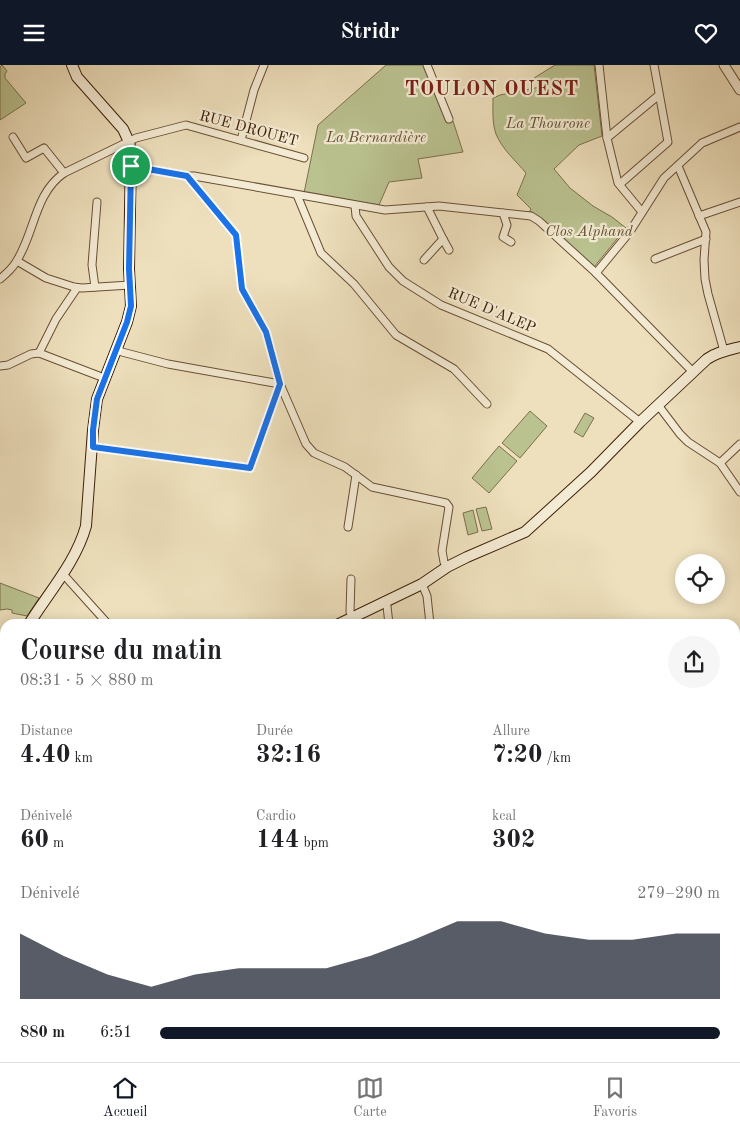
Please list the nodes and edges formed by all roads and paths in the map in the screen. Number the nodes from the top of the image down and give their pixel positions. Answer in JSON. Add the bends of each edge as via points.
{"nodes":[{"id":1,"x":72,"y":65,"type":"edge"},
{"id":2,"x":264,"y":65,"type":"edge"},
{"id":3,"x":427,"y":65,"type":"edge"},
{"id":4,"x":599,"y":65,"type":"edge"},
{"id":5,"x":654,"y":65,"type":"edge"},
{"id":6,"x":724,"y":65,"type":"edge"},
{"id":7,"x":740,"y":90,"type":"edge"},
{"id":8,"x":659,"y":95,"type":"junction"},
{"id":9,"x":449,"y":119,"type":"dead end"},
{"id":10,"x":740,"y":127,"type":"edge"},
{"id":11,"x":13,"y":137,"type":"dead end"},
{"id":12,"x":607,"y":138,"type":"junction"},
{"id":13,"x":241,"y":140,"type":"junction"},
{"id":14,"x":129,"y":142,"type":"junction"},
{"id":15,"x":304,"y":158,"type":"dead end"},
{"id":16,"x":131,"y":166,"type":"junction"},
{"id":17,"x":678,"y":166,"type":"junction"},
{"id":18,"x":64,"y":173,"type":"junction"},
{"id":19,"x":187,"y":176,"type":"junction"},
{"id":20,"x":620,"y":184,"type":"junction"},
{"id":21,"x":296,"y":195,"type":"junction"},
{"id":22,"x":97,"y":201,"type":"dead end"},
{"id":23,"x":740,"y":202,"type":"edge"},
{"id":24,"x":355,"y":206,"type":"junction"},
{"id":25,"x":427,"y":207,"type":"junction"},
{"id":26,"x":642,"y":212,"type":"junction"},
{"id":27,"x":503,"y":213,"type":"junction"},
{"id":28,"x":700,"y":216,"type":"junction"},
{"id":29,"x":443,"y":239,"type":"junction"},
{"id":30,"x":706,"y":239,"type":"junction"},
{"id":31,"x":511,"y":242,"type":"dead end"},
{"id":32,"x":449,"y":250,"type":"dead end"},
{"id":33,"x":655,"y":259,"type":"dead end"},
{"id":34,"x":424,"y":260,"type":"dead end"},
{"id":35,"x":17,"y":261,"type":"junction"},
{"id":36,"x":596,"y":273,"type":"junction"},
{"id":37,"x":0,"y":279,"type":"edge"},
{"id":38,"x":130,"y":285,"type":"junction"},
{"id":39,"x":95,"y":287,"type":"junction"},
{"id":40,"x":77,"y":288,"type":"junction"},
{"id":41,"x":740,"y":347,"type":"edge"},
{"id":42,"x":117,"y":349,"type":"junction"},
{"id":43,"x":724,"y":351,"type":"junction"},
{"id":44,"x":39,"y":353,"type":"junction"},
{"id":45,"x":0,"y":366,"type":"edge"},
{"id":46,"x":693,"y":372,"type":"junction"},
{"id":47,"x":99,"y":377,"type":"dead end"},
{"id":48,"x":280,"y":384,"type":"junction"},
{"id":49,"x":487,"y":404,"type":"dead end"},
{"id":50,"x":658,"y":405,"type":"junction"},
{"id":51,"x":640,"y":422,"type":"junction"},
{"id":52,"x":740,"y":444,"type":"edge"},
{"id":53,"x":93,"y":447,"type":"junction"},
{"id":54,"x":720,"y":463,"type":"junction"},
{"id":55,"x":356,"y":475,"type":"junction"},
{"id":56,"x":740,"y":492,"type":"edge"},
{"id":57,"x":348,"y":527,"type":"dead end"},
{"id":58,"x":447,"y":567,"type":"junction"},
{"id":59,"x":63,"y":574,"type":"junction"},
{"id":60,"x":351,"y":579,"type":"dead end"},
{"id":61,"x":422,"y":583,"type":"junction"},
{"id":62,"x":384,"y":601,"type":"junction"},
{"id":63,"x":353,"y":617,"type":"junction"},
{"id":64,"x":32,"y":619,"type":"edge"},
{"id":65,"x":104,"y":619,"type":"edge"},
{"id":66,"x":349,"y":619,"type":"edge"},
{"id":67,"x":388,"y":619,"type":"edge"},
{"id":68,"x":429,"y":619,"type":"edge"}],
"edges":[{"from":1,"to":14,"type":"main road","via":[[77,77],[120,124]]},
{"from":2,"to":13,"type":"street"},
{"from":3,"to":9,"type":"street"},
{"from":4,"to":12,"type":"street"},
{"from":5,"to":8,"type":"street"},
{"from":6,"to":7,"type":"street"},
{"from":8,"to":12,"type":"street"},
{"from":8,"to":20,"type":"street","via":[[668,142]]},
{"from":10,"to":17,"type":"street","via":[[702,143]]},
{"from":11,"to":18,"type":"street","via":[[26,158],[44,148]]},
{"from":12,"to":20,"type":"street"},
{"from":13,"to":14,"type":"street","name":"RUE DROUET","via":[[186,125]]},
{"from":13,"to":15,"type":"street","name":"RUE DROUET"},
{"from":14,"to":16,"type":"main road"},
{"from":14,"to":18,"type":"street","name":"RUE DROUET"},
{"from":16,"to":19,"type":"street"},
{"from":16,"to":38,"type":"main road"},
{"from":17,"to":26,"type":"street","via":[[664,178]]},
{"from":17,"to":28,"type":"street"},
{"from":18,"to":35,"type":"street","via":[[40,201]]},
{"from":19,"to":21,"type":"street"},
{"from":19,"to":48,"type":"street","via":[[236,235],[242,289],[266,332]]},
{"from":20,"to":26,"type":"street"},
{"from":21,"to":24,"type":"street"},
{"from":21,"to":49,"type":"street","via":[[321,253],[354,284],[396,335],[454,369]]},
{"from":22,"to":39,"type":"street","via":[[92,265]]},
{"from":23,"to":28,"type":"street"},
{"from":24,"to":25,"type":"street","via":[[385,210]]},
{"from":24,"to":51,"type":"street","name":"RUE D'ALEP","via":[[356,216],[388,267],[403,281],[441,305],[548,349]]},
{"from":25,"to":27,"type":"street"},
{"from":25,"to":29,"type":"street"},
{"from":26,"to":36,"type":"street"},
{"from":27,"to":31,"type":"street","via":[[507,225],[504,237]]},
{"from":27,"to":36,"type":"street","via":[[531,216],[539,221]]},
{"from":28,"to":30,"type":"street"},
{"from":29,"to":32,"type":"street"},
{"from":29,"to":34,"type":"street"},
{"from":30,"to":33,"type":"street"},
{"from":30,"to":43,"type":"street","via":[[705,279]]},
{"from":35,"to":37,"type":"street"},
{"from":35,"to":40,"type":"street","via":[[46,278]]},
{"from":36,"to":46,"type":"street"},
{"from":38,"to":39,"type":"street"},
{"from":38,"to":42,"type":"main road","via":[[130,314]]},
{"from":39,"to":40,"type":"street"},
{"from":40,"to":44,"type":"street"},
{"from":41,"to":43,"type":"main road"},
{"from":42,"to":48,"type":"street","via":[[168,364]]},
{"from":42,"to":53,"type":"main road","via":[[97,399]]},
{"from":43,"to":46,"type":"main road","via":[[712,355]]},
{"from":44,"to":45,"type":"street"},
{"from":44,"to":47,"type":"street"},
{"from":46,"to":50,"type":"main road"},
{"from":48,"to":53,"type":"street","via":[[250,468]]},
{"from":48,"to":55,"type":"street","via":[[306,444],[314,453]]},
{"from":50,"to":51,"type":"main road"},
{"from":50,"to":54,"type":"street","via":[[680,435]]},
{"from":51,"to":58,"type":"main road","via":[[525,532]]},
{"from":52,"to":54,"type":"street"},
{"from":53,"to":59,"type":"main road","via":[[86,526]]},
{"from":54,"to":56,"type":"street"},
{"from":55,"to":57,"type":"street"},
{"from":55,"to":58,"type":"street","via":[[372,487],[446,503],[449,507],[442,551]]},
{"from":58,"to":61,"type":"main road"},
{"from":59,"to":64,"type":"main road"},
{"from":59,"to":65,"type":"street"},
{"from":60,"to":63,"type":"street","via":[[350,612]]},
{"from":61,"to":62,"type":"main road"},
{"from":61,"to":68,"type":"street"},
{"from":62,"to":63,"type":"main road"},
{"from":62,"to":67,"type":"street"},
{"from":63,"to":66,"type":"main road"}]}
